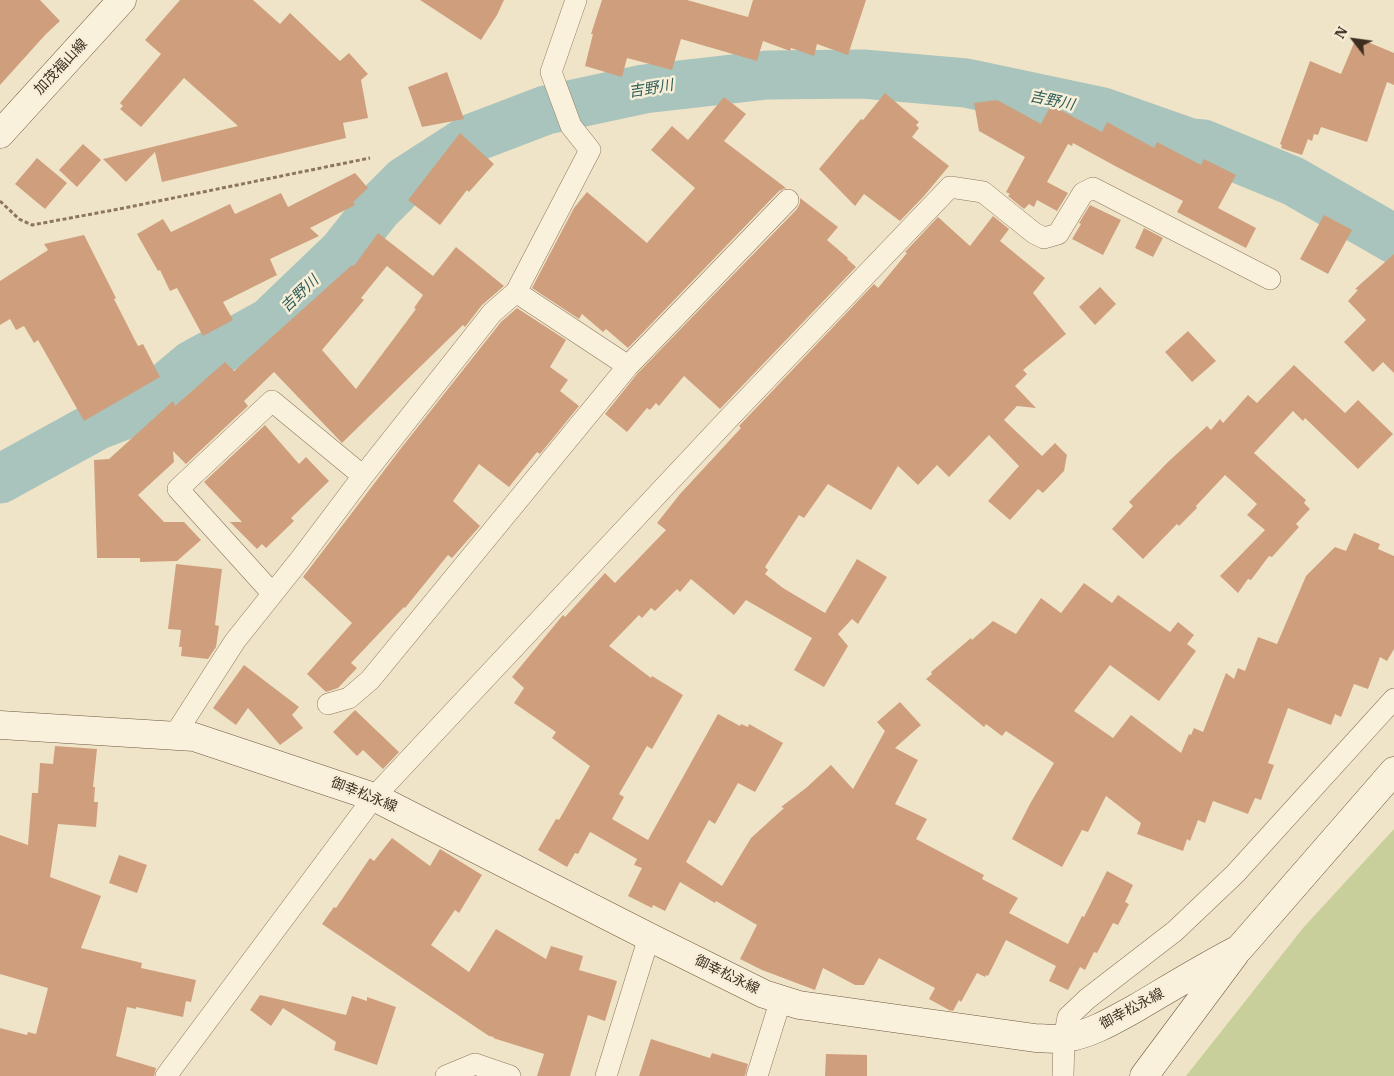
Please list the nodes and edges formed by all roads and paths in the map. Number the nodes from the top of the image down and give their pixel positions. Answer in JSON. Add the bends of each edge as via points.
{"nodes":[{"id":1,"x":122,"y":0,"type":"edge"},
{"id":2,"x":576,"y":0,"type":"edge"},
{"id":3,"x":0,"y":134,"type":"edge"},
{"id":4,"x":370,"y":158,"type":"dead end"},
{"id":5,"x":788,"y":200,"type":"dead end"},
{"id":6,"x":0,"y":201,"type":"edge"},
{"id":7,"x":1270,"y":279,"type":"dead end"},
{"id":8,"x":516,"y":292,"type":"junction"},
{"id":9,"x":628,"y":366,"type":"junction"},
{"id":10,"x":363,"y":476,"type":"junction"},
{"id":11,"x":272,"y":593,"type":"junction"},
{"id":12,"x":1394,"y":699,"type":"edge"},
{"id":13,"x":328,"y":704,"type":"dead end"},
{"id":14,"x":0,"y":725,"type":"edge"},
{"id":15,"x":174,"y":736,"type":"junction"},
{"id":16,"x":1394,"y":771,"type":"edge"},
{"id":17,"x":374,"y":797,"type":"junction"},
{"id":18,"x":649,"y":938,"type":"junction"},
{"id":19,"x":1239,"y":949,"type":"junction"},
{"id":20,"x":781,"y":999,"type":"junction"},
{"id":21,"x":1064,"y":1039,"type":"junction"},
{"id":22,"x":166,"y":1076,"type":"edge"},
{"id":23,"x":446,"y":1076,"type":"edge"},
{"id":24,"x":510,"y":1076,"type":"edge"},
{"id":25,"x":606,"y":1076,"type":"edge"},
{"id":26,"x":758,"y":1076,"type":"edge"},
{"id":27,"x":1063,"y":1076,"type":"edge"},
{"id":28,"x":1144,"y":1076,"type":"edge"}],
"edges":[{"from":1,"to":3,"type":"main road","name":"加茂福山線"},
{"from":2,"to":8,"type":"street","via":[[551,72],[571,126],[590,150]]},
{"from":4,"to":6,"type":"path","via":[[32,225],[19,219]]},
{"from":5,"to":9,"type":"street"},
{"from":7,"to":17,"type":"street","via":[[1093,188],[1083,194],[1058,234],[1044,238],[983,192],[950,188],[728,419]]},
{"from":8,"to":9,"type":"street"},
{"from":8,"to":10,"type":"street","via":[[492,313]]},
{"from":9,"to":13,"type":"street","via":[[370,680],[349,698]]},
{"from":10,"to":11,"type":"street"},
{"from":10,"to":11,"type":"street","via":[[272,401],[178,489]]},
{"from":11,"to":15,"type":"street","via":[[235,641]]},
{"from":12,"to":21,"type":"street","via":[[1234,874],[1174,931],[1068,1017]]},
{"from":14,"to":15,"type":"main road","name":"御幸松永線"},
{"from":15,"to":17,"type":"main road","name":"御幸松永線","via":[[194,737]]},
{"from":16,"to":19,"type":"main road","name":"御幸松永線"},
{"from":17,"to":18,"type":"main road","name":"御幸松永線"},
{"from":17,"to":22,"type":"street"},
{"from":18,"to":20,"type":"main road","name":"御幸松永線","via":[[764,994]]},
{"from":18,"to":25,"type":"street"},
{"from":19,"to":21,"type":"main road","name":"御幸松永線","via":[[1112,1021]]},
{"from":19,"to":28,"type":"main road"},
{"from":20,"to":21,"type":"main road","name":"御幸松永線","via":[[1035,1038]]},
{"from":20,"to":26,"type":"street"},
{"from":21,"to":27,"type":"street"},
{"from":23,"to":24,"type":"street","via":[[475,1064]]}]}
